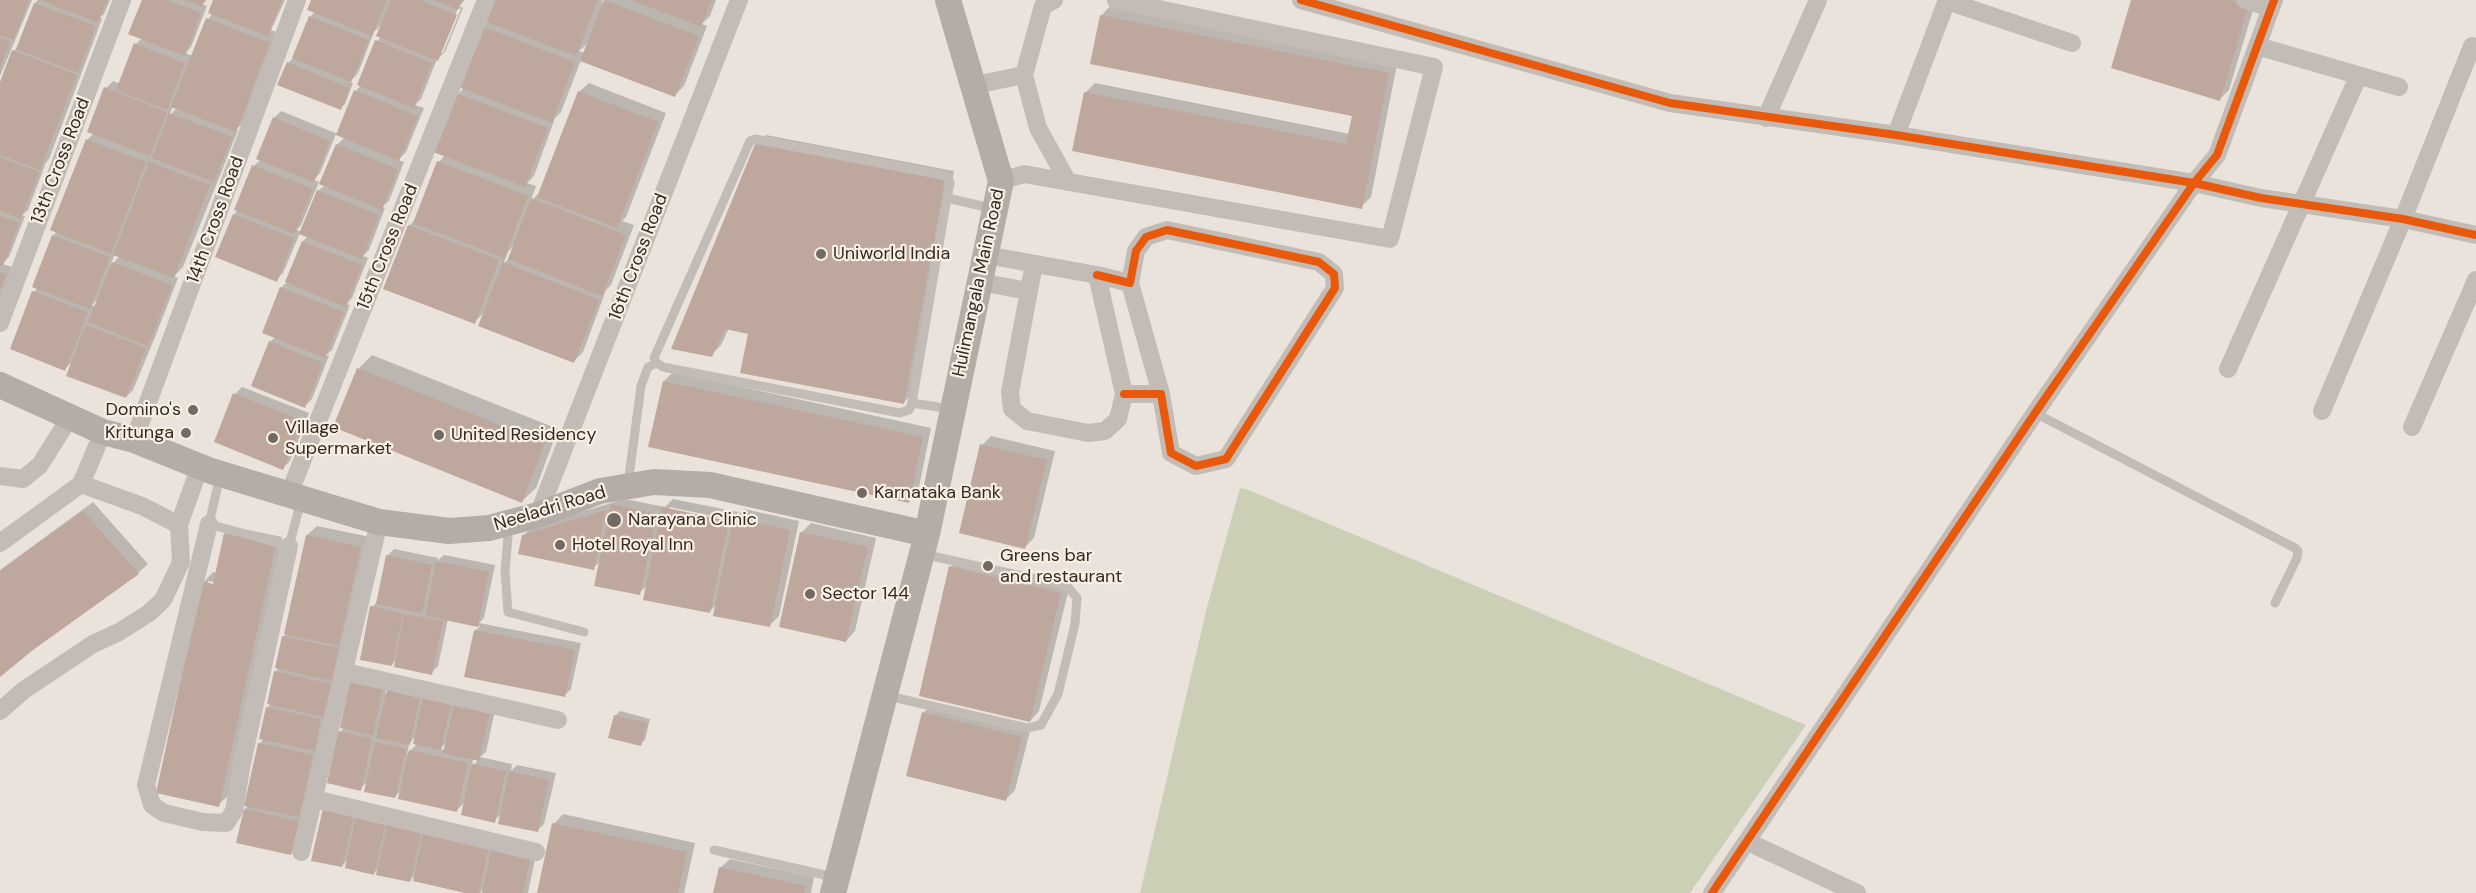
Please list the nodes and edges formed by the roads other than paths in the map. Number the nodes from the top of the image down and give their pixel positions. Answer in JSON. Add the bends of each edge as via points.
{"nodes":[{"id":1,"x":122,"y":0,"type":"edge"},
{"id":2,"x":297,"y":0,"type":"edge"},
{"id":3,"x":486,"y":0,"type":"edge"},
{"id":4,"x":739,"y":0,"type":"edge"},
{"id":5,"x":948,"y":0,"type":"edge"},
{"id":6,"x":1054,"y":0,"type":"edge"},
{"id":7,"x":1116,"y":0,"type":"edge"},
{"id":8,"x":1301,"y":0,"type":"edge"},
{"id":9,"x":1818,"y":0,"type":"edge"},
{"id":10,"x":2245,"y":0,"type":"edge"},
{"id":11,"x":1947,"y":1,"type":"edge"},
{"id":12,"x":2272,"y":4,"type":"edge"},
{"id":13,"x":2072,"y":43,"type":"dead end"},
{"id":14,"x":2257,"y":46,"type":"junction"},
{"id":15,"x":2472,"y":46,"type":"dead end"},
{"id":16,"x":1024,"y":75,"type":"junction"},
{"id":17,"x":2358,"y":76,"type":"junction"},
{"id":18,"x":975,"y":85,"type":"junction"},
{"id":19,"x":2399,"y":87,"type":"dead end"},
{"id":20,"x":1766,"y":118,"type":"junction"},
{"id":21,"x":1896,"y":135,"type":"junction"},
{"id":22,"x":1001,"y":181,"type":"junction"},
{"id":23,"x":1068,"y":182,"type":"junction"},
{"id":24,"x":2194,"y":183,"type":"junction"},
{"id":25,"x":947,"y":198,"type":"junction"},
{"id":26,"x":2304,"y":203,"type":"junction"},
{"id":27,"x":995,"y":208,"type":"junction"},
{"id":28,"x":2403,"y":219,"type":"junction"},
{"id":29,"x":2476,"y":235,"type":"edge"},
{"id":30,"x":986,"y":255,"type":"junction"},
{"id":31,"x":1034,"y":264,"type":"junction"},
{"id":32,"x":1097,"y":275,"type":"junction"},
{"id":33,"x":2476,"y":280,"type":"edge"},
{"id":34,"x":980,"y":282,"type":"junction"},
{"id":35,"x":1130,"y":283,"type":"junction"},
{"id":36,"x":1028,"y":291,"type":"junction"},
{"id":37,"x":0,"y":323,"type":"edge"},
{"id":38,"x":657,"y":363,"type":"junction"},
{"id":39,"x":2228,"y":369,"type":"dead end"},
{"id":40,"x":0,"y":385,"type":"edge"},
{"id":41,"x":1124,"y":394,"type":"junction"},
{"id":42,"x":1161,"y":394,"type":"junction"},
{"id":43,"x":912,"y":403,"type":"junction"},
{"id":44,"x":953,"y":409,"type":"junction"},
{"id":45,"x":2322,"y":411,"type":"dead end"},
{"id":46,"x":2035,"y":413,"type":"junction"},
{"id":47,"x":70,"y":417,"type":"junction"},
{"id":48,"x":2412,"y":427,"type":"dead end"},
{"id":49,"x":103,"y":432,"type":"junction"},
{"id":50,"x":134,"y":440,"type":"junction"},
{"id":51,"x":210,"y":470,"type":"junction"},
{"id":52,"x":0,"y":476,"type":"edge"},
{"id":53,"x":81,"y":484,"type":"junction"},
{"id":54,"x":628,"y":486,"type":"junction"},
{"id":55,"x":295,"y":496,"type":"junction"},
{"id":56,"x":538,"y":515,"type":"junction"},
{"id":57,"x":379,"y":522,"type":"junction"},
{"id":58,"x":509,"y":523,"type":"junction"},
{"id":59,"x":209,"y":524,"type":"junction"},
{"id":60,"x":179,"y":525,"type":"junction"},
{"id":61,"x":0,"y":543,"type":"edge"},
{"id":62,"x":925,"y":544,"type":"junction"},
{"id":63,"x":289,"y":546,"type":"junction"},
{"id":64,"x":2275,"y":603,"type":"dead end"},
{"id":65,"x":584,"y":632,"type":"dead end"},
{"id":66,"x":345,"y":672,"type":"junction"},
{"id":67,"x":885,"y":696,"type":"junction"},
{"id":68,"x":0,"y":711,"type":"edge"},
{"id":69,"x":558,"y":720,"type":"dead end"},
{"id":70,"x":315,"y":799,"type":"junction"},
{"id":71,"x":1748,"y":842,"type":"junction"},
{"id":72,"x":714,"y":850,"type":"dead end"},
{"id":73,"x":302,"y":852,"type":"dead end"},
{"id":74,"x":536,"y":852,"type":"dead end"},
{"id":75,"x":835,"y":885,"type":"edge"},
{"id":76,"x":1712,"y":893,"type":"edge"},
{"id":77,"x":1857,"y":893,"type":"edge"}],
"edges":[{"from":1,"to":37,"type":"street","name":"13th Cross Road"},
{"from":2,"to":50,"type":"street","name":"14th Cross Road"},
{"from":3,"to":55,"type":"street","name":"15th Cross Road"},
{"from":4,"to":56,"type":"street","name":"16th Cross Road"},
{"from":5,"to":18,"type":"main road","name":"Hulimangala Main Road"},
{"from":6,"to":16,"type":"street","via":[[1043,6]]},
{"from":7,"to":23,"type":"street","via":[[1434,67],[1390,239]]},
{"from":8,"to":20,"type":"street","via":[[1670,103]]},
{"from":9,"to":20,"type":"street"},
{"from":10,"to":12,"type":"street"},
{"from":11,"to":13,"type":"street"},
{"from":11,"to":21,"type":"street"},
{"from":12,"to":14,"type":"street"},
{"from":14,"to":17,"type":"street"},
{"from":14,"to":24,"type":"street","via":[[2217,155]]},
{"from":15,"to":28,"type":"street"},
{"from":16,"to":18,"type":"street"},
{"from":16,"to":23,"type":"street","via":[[1038,128]]},
{"from":17,"to":19,"type":"street"},
{"from":17,"to":26,"type":"street"},
{"from":18,"to":22,"type":"main road","name":"Hulimangala Main Road"},
{"from":20,"to":21,"type":"street"},
{"from":21,"to":24,"type":"street"},
{"from":22,"to":23,"type":"street","via":[[1023,174]]},
{"from":22,"to":27,"type":"main road","name":"Hulimangala Main Road"},
{"from":24,"to":26,"type":"street"},
{"from":24,"to":46,"type":"street"},
{"from":25,"to":27,"type":"lane"},
{"from":25,"to":38,"type":"lane","via":[[950,183],[942,175],[750,141],[654,358]]},
{"from":25,"to":43,"type":"lane"},
{"from":26,"to":28,"type":"street"},
{"from":26,"to":39,"type":"street"},
{"from":27,"to":30,"type":"main road","name":"Hulimangala Main Road"},
{"from":28,"to":29,"type":"street"},
{"from":28,"to":45,"type":"street"},
{"from":30,"to":31,"type":"street"},
{"from":30,"to":34,"type":"main road","name":"Hulimangala Main Road"},
{"from":31,"to":32,"type":"street"},
{"from":31,"to":36,"type":"street"},
{"from":32,"to":35,"type":"street"},
{"from":32,"to":41,"type":"street"},
{"from":33,"to":48,"type":"street"},
{"from":34,"to":36,"type":"street"},
{"from":34,"to":44,"type":"main road","name":"Hulimangala Main Road"},
{"from":35,"to":42,"type":"street"},
{"from":35,"to":42,"type":"street","via":[[1136,251],[1146,237],[1167,230],[1320,262],[1334,274],[1335,288],[1226,459],[1196,466],[1171,453]]},
{"from":36,"to":41,"type":"street","via":[[1010,392],[1012,409],[1027,421],[1088,433],[1105,431],[1118,419]]},
{"from":38,"to":43,"type":"lane","via":[[900,413],[909,410]]},
{"from":38,"to":54,"type":"lane","via":[[648,367],[640,386]]},
{"from":40,"to":47,"type":"main road","name":"Neeladri Road"},
{"from":41,"to":42,"type":"street"},
{"from":43,"to":44,"type":"lane"},
{"from":44,"to":62,"type":"main road","name":"Hulimangala Main Road"},
{"from":46,"to":64,"type":"lane","via":[[2295,548],[2297,558]]},
{"from":46,"to":71,"type":"street"},
{"from":47,"to":49,"type":"main road","name":"Neeladri Road"},
{"from":47,"to":52,"type":"street","via":[[40,465],[23,479]]},
{"from":49,"to":50,"type":"main road","name":"Neeladri Road"},
{"from":49,"to":53,"type":"street"},
{"from":50,"to":51,"type":"main road","name":"Neeladri Road"},
{"from":51,"to":55,"type":"main road","name":"Neeladri Road"},
{"from":51,"to":59,"type":"lane"},
{"from":51,"to":60,"type":"street"},
{"from":53,"to":60,"type":"street","via":[[142,506]]},
{"from":53,"to":61,"type":"street"},
{"from":54,"to":56,"type":"main road","name":"Neeladri Road","via":[[600,491]]},
{"from":54,"to":62,"type":"main road","name":"Neeladri Road","via":[[654,482],[710,485]]},
{"from":55,"to":57,"type":"main road","name":"Neeladri Road"},
{"from":55,"to":63,"type":"lane"},
{"from":56,"to":58,"type":"main road","name":"Neeladri Road"},
{"from":57,"to":58,"type":"main road","name":"Neeladri Road","via":[[449,531]]},
{"from":57,"to":66,"type":"street"},
{"from":58,"to":65,"type":"lane","via":[[505,571],[508,612]]},
{"from":59,"to":63,"type":"lane"},
{"from":59,"to":63,"type":"street","via":[[147,785],[152,804],[164,813],[226,823],[234,811]]},
{"from":60,"to":68,"type":"street","via":[[181,562],[163,600],[149,613],[24,690]]},
{"from":62,"to":67,"type":"main road"},
{"from":62,"to":67,"type":"lane","via":[[1067,586],[1077,598],[1075,624],[1058,694],[1041,725],[1028,728]]},
{"from":66,"to":69,"type":"street"},
{"from":66,"to":70,"type":"street"},
{"from":67,"to":75,"type":"main road"},
{"from":70,"to":73,"type":"street"},
{"from":70,"to":74,"type":"street"},
{"from":71,"to":76,"type":"street"},
{"from":71,"to":77,"type":"street"},
{"from":72,"to":75,"type":"lane"}]}
